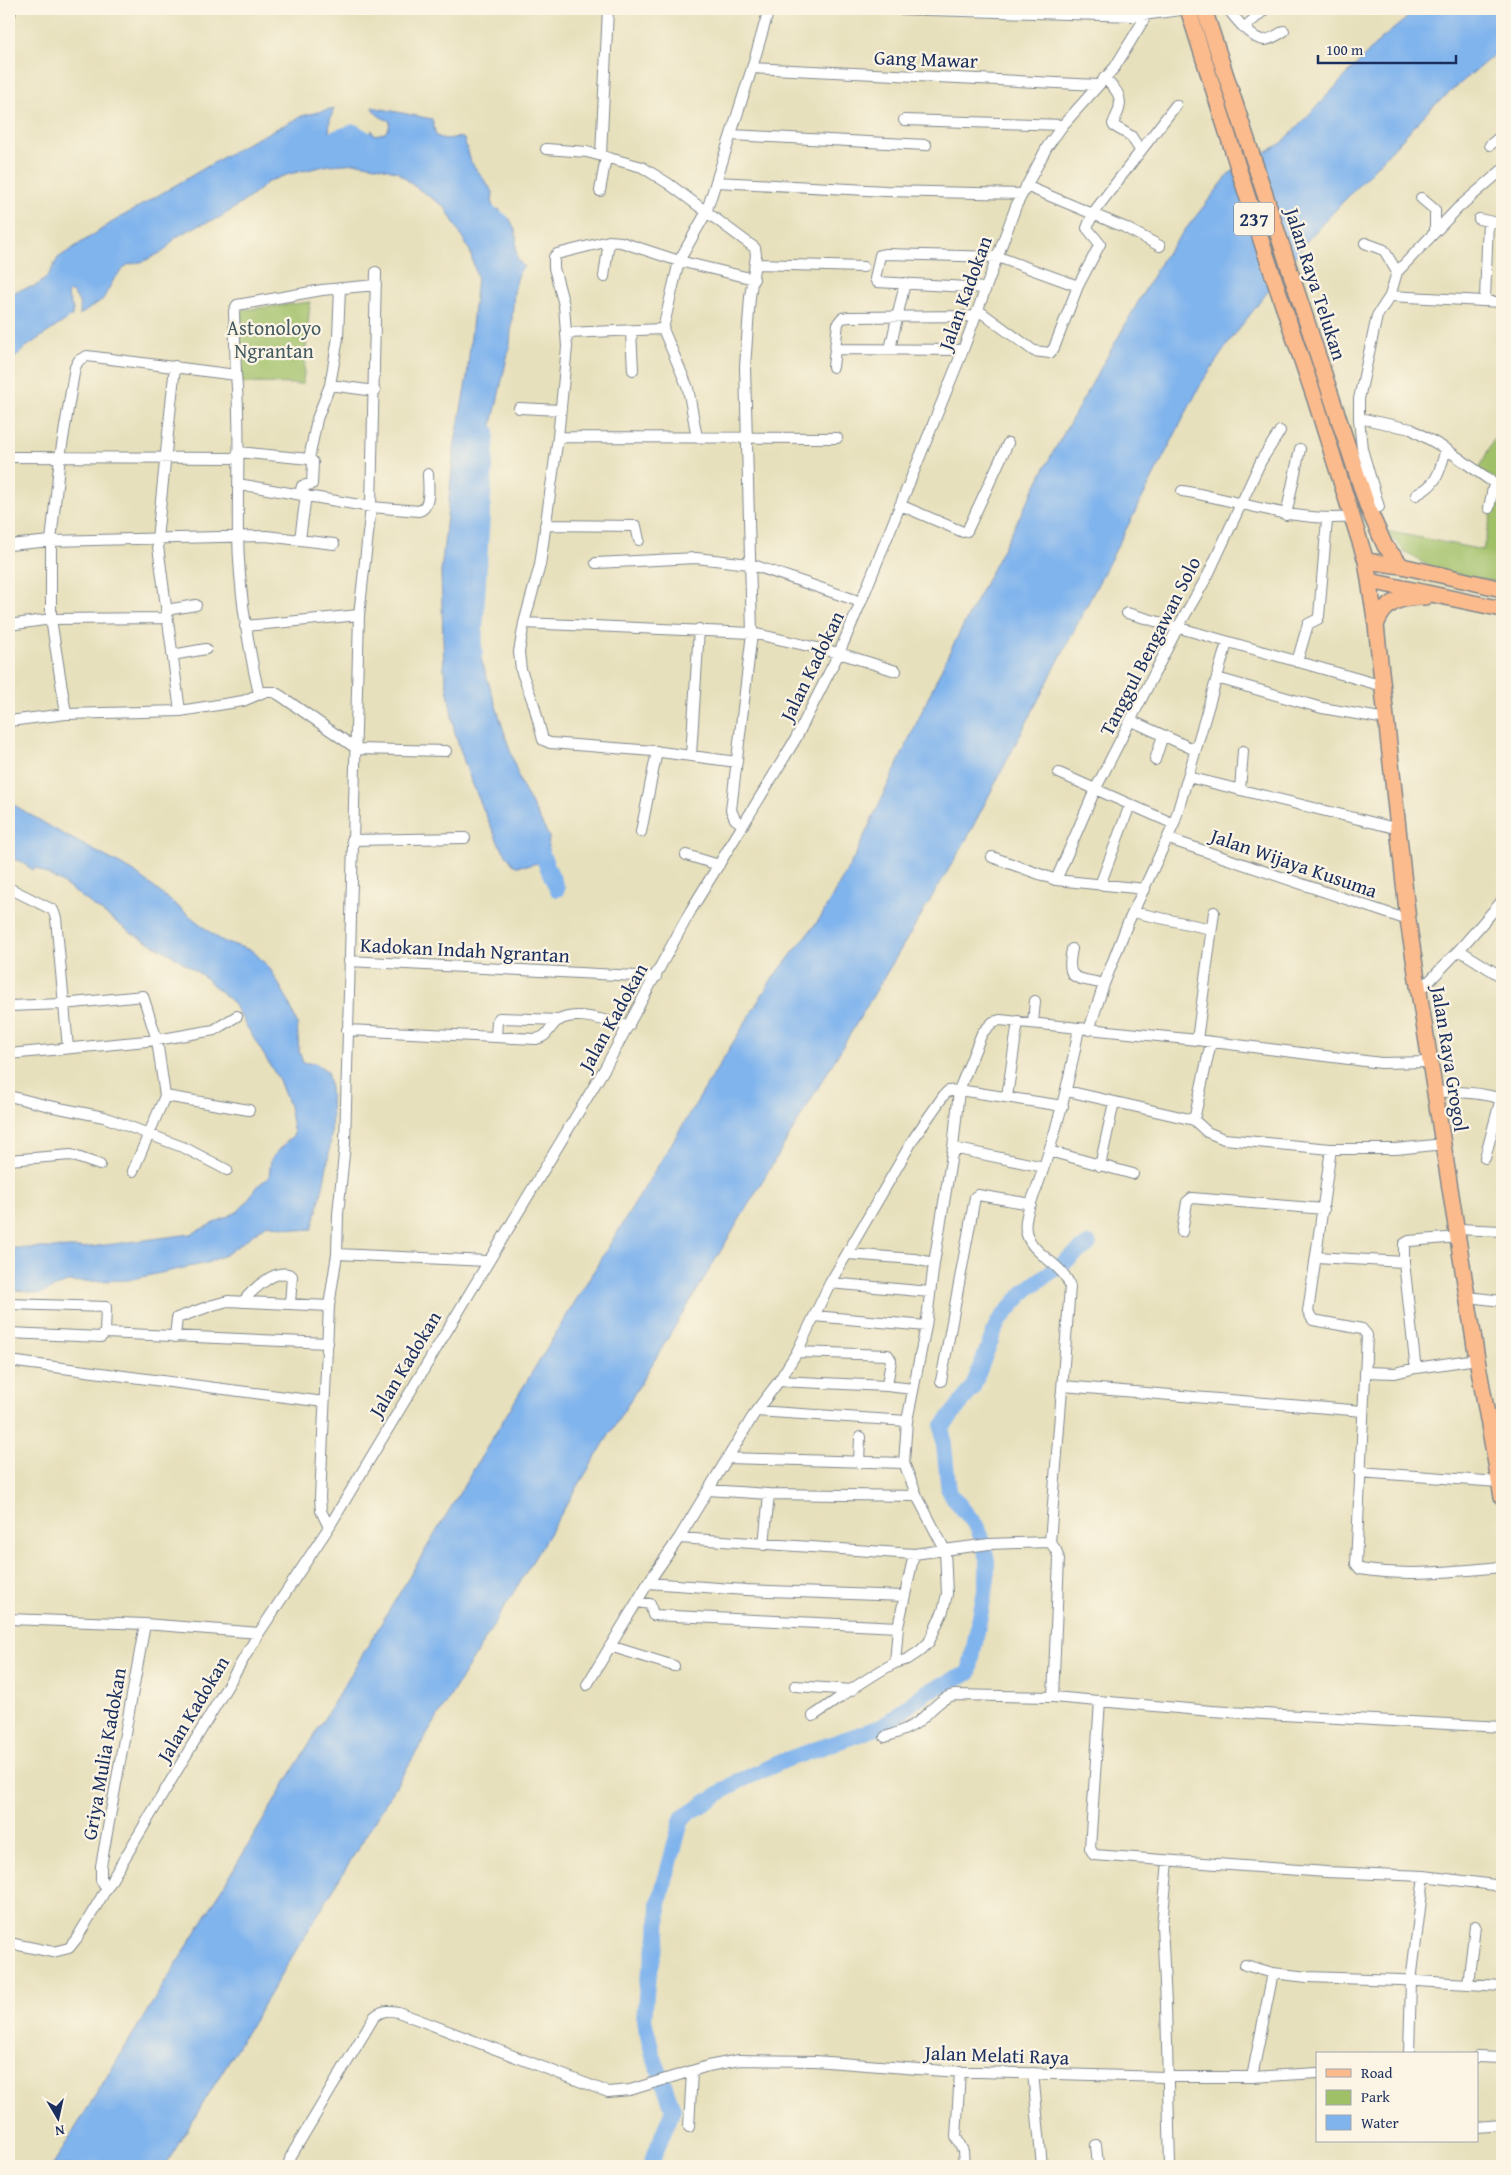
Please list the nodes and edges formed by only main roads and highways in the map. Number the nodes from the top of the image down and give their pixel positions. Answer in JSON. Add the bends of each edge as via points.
{"nodes":[{"id":1,"x":1188,"y":9,"type":"edge"},
{"id":2,"x":1204,"y":9,"type":"edge"},
{"id":3,"x":1366,"y":561,"type":"junction"},
{"id":4,"x":1402,"y":566,"type":"junction"},
{"id":5,"x":1370,"y":580,"type":"junction"},
{"id":6,"x":1502,"y":590,"type":"edge"},
{"id":7,"x":1439,"y":596,"type":"junction"},
{"id":8,"x":1502,"y":609,"type":"edge"},
{"id":9,"x":1376,"y":625,"type":"junction"},
{"id":10,"x":1496,"y":1421,"type":"edge"},
{"id":11,"x":1502,"y":1497,"type":"edge"}],
"edges":[{"from":1,"to":3,"type":"main road","name":"Jalan Raya Telukan","number":"237"},
{"from":2,"to":4,"type":"main road","name":"Jalan Raya Telukan","number":"237","via":[[1368,508],[1385,546]]},
{"from":3,"to":4,"type":"main road"},
{"from":3,"to":5,"type":"main road","name":"Jalan Raya Telukan"},
{"from":4,"to":6,"type":"main road"},
{"from":5,"to":7,"type":"main road"},
{"from":5,"to":9,"type":"main road","name":"Jalan Raya Grogol"},
{"from":7,"to":8,"type":"main road"},
{"from":7,"to":9,"type":"main road","via":[[1416,597],[1390,604],[1382,611]]},
{"from":9,"to":10,"type":"main road","name":"Jalan Raya Grogol","via":[[1418,992],[1477,1359]]},
{"from":10,"to":11,"type":"main road","name":"Jalan Raya Grogol"}]}
